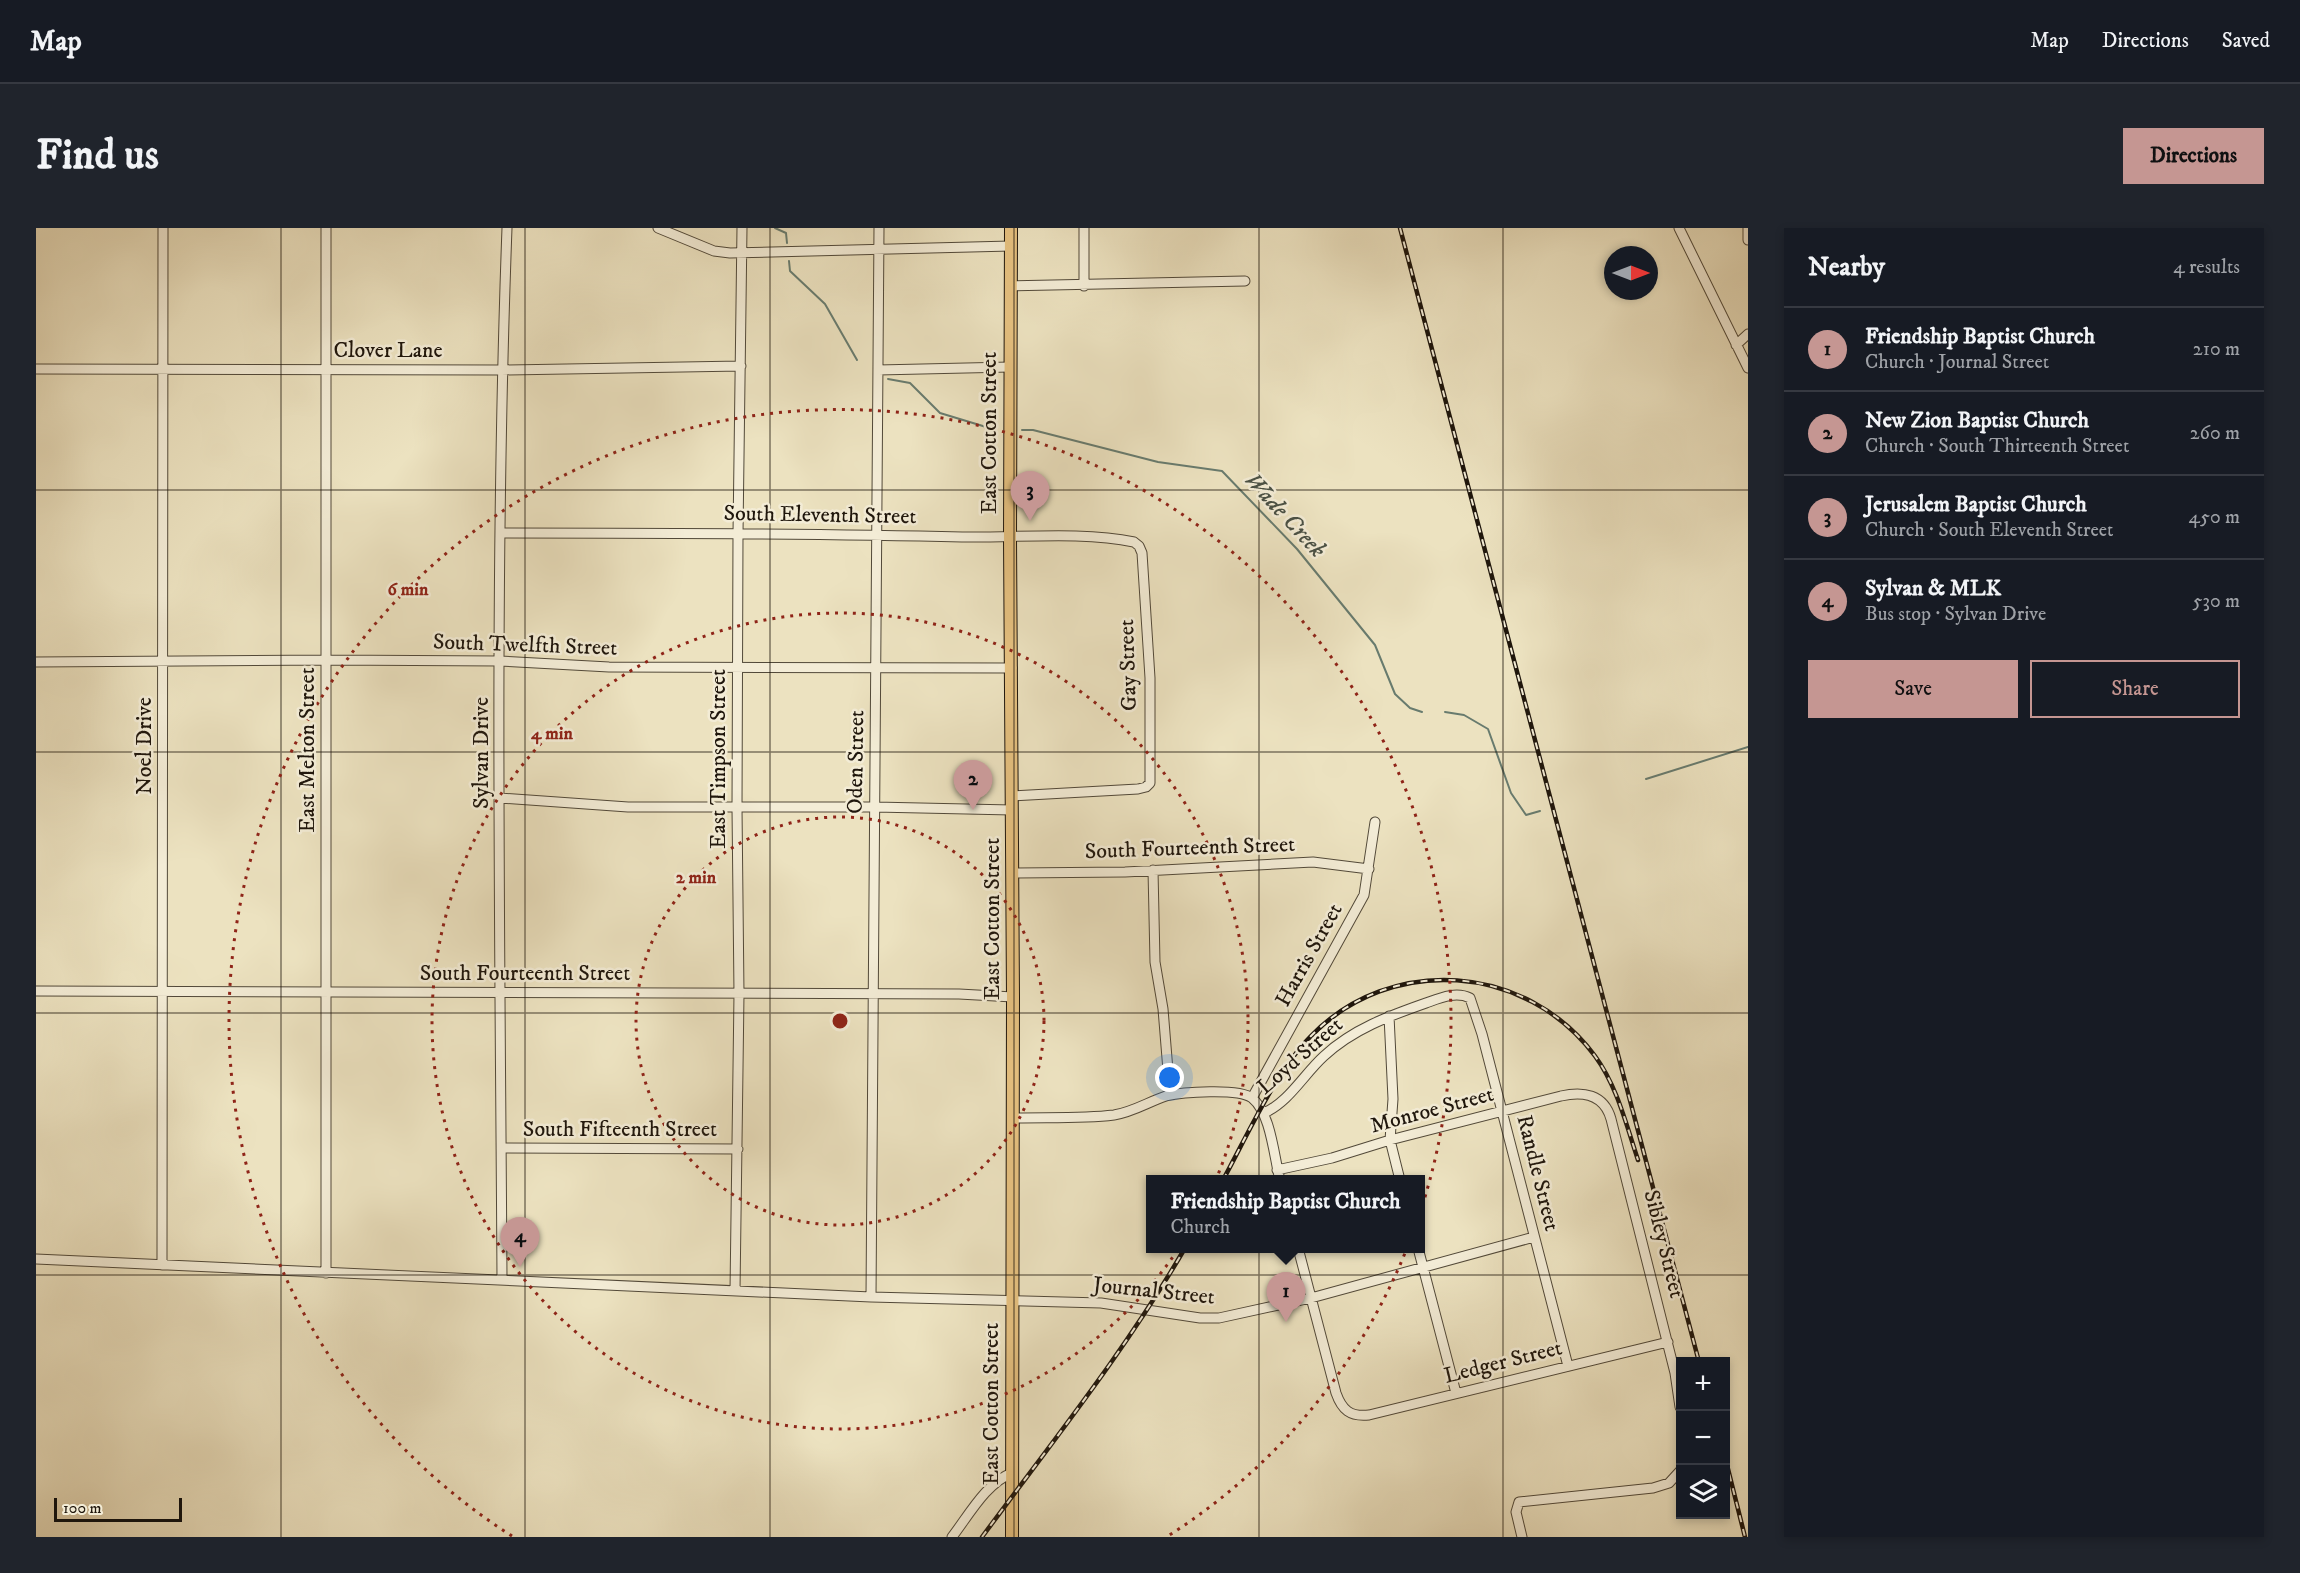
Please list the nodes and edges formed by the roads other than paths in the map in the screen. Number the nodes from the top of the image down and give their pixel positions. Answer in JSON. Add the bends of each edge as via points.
{"nodes":[{"id":1,"x":163,"y":228,"type":"edge"},
{"id":2,"x":326,"y":228,"type":"edge"},
{"id":3,"x":507,"y":228,"type":"edge"},
{"id":4,"x":658,"y":228,"type":"edge"},
{"id":5,"x":742,"y":228,"type":"edge"},
{"id":6,"x":879,"y":228,"type":"edge"},
{"id":7,"x":1011,"y":228,"type":"edge"},
{"id":8,"x":1084,"y":228,"type":"edge"},
{"id":9,"x":1679,"y":228,"type":"edge"},
{"id":10,"x":1748,"y":228,"type":"edge"},
{"id":11,"x":1748,"y":240,"type":"edge"},
{"id":12,"x":1011,"y":246,"type":"junction"},
{"id":13,"x":878,"y":249,"type":"junction"},
{"id":14,"x":742,"y":253,"type":"junction"},
{"id":15,"x":1245,"y":281,"type":"dead end"},
{"id":16,"x":1010,"y":286,"type":"junction"},
{"id":17,"x":1084,"y":286,"type":"junction"},
{"id":18,"x":1748,"y":334,"type":"edge"},
{"id":19,"x":1736,"y":345,"type":"junction"},
{"id":20,"x":741,"y":366,"type":"junction"},
{"id":21,"x":1010,"y":367,"type":"junction"},
{"id":22,"x":1748,"y":367,"type":"edge"},
{"id":23,"x":36,"y":369,"type":"edge"},
{"id":24,"x":163,"y":369,"type":"junction"},
{"id":25,"x":325,"y":369,"type":"junction"},
{"id":26,"x":502,"y":370,"type":"junction"},
{"id":27,"x":878,"y":370,"type":"junction"},
{"id":28,"x":501,"y":533,"type":"junction"},
{"id":29,"x":738,"y":534,"type":"junction"},
{"id":30,"x":877,"y":534,"type":"junction"},
{"id":31,"x":1010,"y":538,"type":"junction"},
{"id":32,"x":1138,"y":544,"type":"joint"},
{"id":33,"x":327,"y":660,"type":"junction"},
{"id":34,"x":500,"y":661,"type":"junction"},
{"id":35,"x":36,"y":662,"type":"edge"},
{"id":36,"x":163,"y":662,"type":"junction"},
{"id":37,"x":1012,"y":668,"type":"junction"},
{"id":38,"x":738,"y":669,"type":"junction"},
{"id":39,"x":877,"y":669,"type":"junction"},
{"id":40,"x":1012,"y":796,"type":"junction"},
{"id":41,"x":500,"y":798,"type":"junction"},
{"id":42,"x":875,"y":807,"type":"junction"},
{"id":43,"x":737,"y":808,"type":"junction"},
{"id":44,"x":1012,"y":810,"type":"junction"},
{"id":45,"x":1376,"y":822,"type":"dead end"},
{"id":46,"x":1369,"y":869,"type":"junction"},
{"id":47,"x":1153,"y":870,"type":"junction"},
{"id":48,"x":1013,"y":873,"type":"junction"},
{"id":49,"x":36,"y":991,"type":"edge"},
{"id":50,"x":164,"y":991,"type":"junction"},
{"id":51,"x":500,"y":992,"type":"junction"},
{"id":52,"x":325,"y":994,"type":"junction"},
{"id":53,"x":739,"y":994,"type":"junction"},
{"id":54,"x":874,"y":994,"type":"junction"},
{"id":55,"x":1463,"y":995,"type":"joint"},
{"id":56,"x":1013,"y":997,"type":"junction"},
{"id":57,"x":1389,"y":1016,"type":"junction"},
{"id":58,"x":1170,"y":1095,"type":"junction"},
{"id":59,"x":1252,"y":1098,"type":"junction"},
{"id":60,"x":1596,"y":1098,"type":"joint"},
{"id":61,"x":1502,"y":1112,"type":"junction"},
{"id":62,"x":1264,"y":1113,"type":"junction"},
{"id":63,"x":1013,"y":1118,"type":"junction"},
{"id":64,"x":1390,"y":1140,"type":"junction"},
{"id":65,"x":501,"y":1148,"type":"junction"},
{"id":66,"x":738,"y":1149,"type":"junction"},
{"id":67,"x":1278,"y":1175,"type":"edge"},
{"id":68,"x":1399,"y":1175,"type":"edge"},
{"id":69,"x":1534,"y":1237,"type":"junction"},
{"id":70,"x":1299,"y":1253,"type":"edge"},
{"id":71,"x":1419,"y":1253,"type":"edge"},
{"id":72,"x":36,"y":1259,"type":"edge"},
{"id":73,"x":162,"y":1265,"type":"junction"},
{"id":74,"x":1423,"y":1267,"type":"junction"},
{"id":75,"x":326,"y":1273,"type":"junction"},
{"id":76,"x":502,"y":1279,"type":"junction"},
{"id":77,"x":735,"y":1291,"type":"junction"},
{"id":78,"x":871,"y":1297,"type":"junction"},
{"id":79,"x":1311,"y":1298,"type":"junction"},
{"id":80,"x":1012,"y":1302,"type":"junction"},
{"id":81,"x":1668,"y":1342,"type":"junction"},
{"id":82,"x":1568,"y":1366,"type":"junction"},
{"id":83,"x":1676,"y":1385,"type":"edge"},
{"id":84,"x":1456,"y":1393,"type":"junction"},
{"id":85,"x":1012,"y":1473,"type":"junction"},
{"id":86,"x":1676,"y":1476,"type":"edge"},
{"id":87,"x":952,"y":1537,"type":"edge"},
{"id":88,"x":1012,"y":1537,"type":"edge"},
{"id":89,"x":1522,"y":1537,"type":"edge"}],
"edges":[{"from":1,"to":24,"type":"street","name":"Noel Drive"},
{"from":2,"to":25,"type":"street","name":"East Melton Street"},
{"from":3,"to":26,"type":"street","name":"Sylvan Drive"},
{"from":4,"to":14,"type":"street","via":[[714,251]]},
{"from":5,"to":14,"type":"street","name":"East Timpson Street"},
{"from":6,"to":13,"type":"street","name":"Oden Street"},
{"from":7,"to":12,"type":"main road","name":"East Cotton Street"},
{"from":8,"to":17,"type":"street"},
{"from":9,"to":19,"type":"street"},
{"from":10,"to":11,"type":"street"},
{"from":12,"to":13,"type":"street"},
{"from":12,"to":16,"type":"main road","name":"East Cotton Street"},
{"from":13,"to":14,"type":"street"},
{"from":13,"to":27,"type":"street","name":"Oden Street"},
{"from":14,"to":20,"type":"street","name":"East Timpson Street"},
{"from":15,"to":17,"type":"street"},
{"from":16,"to":17,"type":"street"},
{"from":16,"to":21,"type":"main road","name":"East Cotton Street"},
{"from":18,"to":19,"type":"street"},
{"from":19,"to":22,"type":"street"},
{"from":20,"to":26,"type":"street","name":"Clover Lane"},
{"from":20,"to":29,"type":"street","name":"East Timpson Street"},
{"from":21,"to":27,"type":"street"},
{"from":21,"to":31,"type":"main road","name":"East Cotton Street"},
{"from":23,"to":24,"type":"street","name":"Clover Lane"},
{"from":24,"to":25,"type":"street","name":"Clover Lane"},
{"from":24,"to":36,"type":"street","name":"Noel Drive"},
{"from":25,"to":26,"type":"street","name":"Clover Lane"},
{"from":25,"to":33,"type":"street","name":"East Melton Street"},
{"from":26,"to":28,"type":"street","name":"Sylvan Drive"},
{"from":27,"to":30,"type":"street","name":"Oden Street"},
{"from":28,"to":29,"type":"street","name":"South Eleventh Street"},
{"from":28,"to":34,"type":"street","name":"Sylvan Drive"},
{"from":29,"to":30,"type":"street","name":"South Eleventh Street"},
{"from":29,"to":38,"type":"street","name":"East Timpson Street"},
{"from":30,"to":31,"type":"street","name":"South Eleventh Street"},
{"from":30,"to":39,"type":"street","name":"Oden Street"},
{"from":31,"to":32,"type":"street","name":"South Eleventh Street","via":[[1081,537]]},
{"from":31,"to":37,"type":"main road","name":"East Cotton Street"},
{"from":32,"to":40,"type":"street","name":"Gay Street","via":[[1142,553],[1149,678],[1149,785],[1138,789]]},
{"from":33,"to":34,"type":"street","name":"South Twelfth Street"},
{"from":33,"to":36,"type":"street","name":"South Twelfth Street"},
{"from":33,"to":52,"type":"street","name":"East Melton Street"},
{"from":34,"to":38,"type":"street","name":"South Twelfth Street","via":[[609,668]]},
{"from":34,"to":41,"type":"street","name":"Sylvan Drive"},
{"from":35,"to":36,"type":"street","name":"South Twelfth Street"},
{"from":36,"to":50,"type":"street","name":"Noel Drive"},
{"from":37,"to":39,"type":"street","name":"South Twelfth Street"},
{"from":37,"to":40,"type":"main road","name":"East Cotton Street"},
{"from":38,"to":39,"type":"street","name":"South Twelfth Street"},
{"from":38,"to":43,"type":"street","name":"East Timpson Street"},
{"from":39,"to":42,"type":"street","name":"Oden Street"},
{"from":40,"to":44,"type":"main road","name":"East Cotton Street"},
{"from":41,"to":43,"type":"street","via":[[616,807]]},
{"from":41,"to":51,"type":"street","name":"Sylvan Drive"},
{"from":42,"to":43,"type":"street"},
{"from":42,"to":44,"type":"street"},
{"from":42,"to":54,"type":"street","name":"Oden Street"},
{"from":43,"to":53,"type":"street","name":"East Timpson Street"},
{"from":44,"to":48,"type":"main road","name":"East Cotton Street"},
{"from":45,"to":46,"type":"street","name":"Harris Street"},
{"from":46,"to":47,"type":"street","name":"South Fourteenth Street","via":[[1314,862]]},
{"from":46,"to":59,"type":"street","name":"Harris Street","via":[[1364,895]]},
{"from":47,"to":48,"type":"street","name":"South Fourteenth Street"},
{"from":47,"to":58,"type":"street","via":[[1155,962]]},
{"from":48,"to":56,"type":"main road","name":"East Cotton Street"},
{"from":49,"to":50,"type":"street","name":"South Fourteenth Street"},
{"from":50,"to":52,"type":"street","name":"South Fourteenth Street"},
{"from":50,"to":73,"type":"street","name":"Noel Drive"},
{"from":51,"to":52,"type":"street","name":"South Fourteenth Street"},
{"from":51,"to":53,"type":"street","name":"South Fourteenth Street"},
{"from":51,"to":65,"type":"street","name":"Sylvan Drive"},
{"from":52,"to":75,"type":"street","name":"East Melton Street"},
{"from":53,"to":54,"type":"street","name":"South Fourteenth Street"},
{"from":53,"to":66,"type":"street","name":"East Timpson Street"},
{"from":54,"to":56,"type":"street","name":"South Fourteenth Street"},
{"from":54,"to":78,"type":"street","name":"Oden Street"},
{"from":55,"to":57,"type":"street","name":"Loyd Street"},
{"from":55,"to":61,"type":"street","name":"Randle Street","via":[[1474,1006]]},
{"from":56,"to":63,"type":"main road","name":"East Cotton Street"},
{"from":57,"to":62,"type":"street","name":"Loyd Street","via":[[1345,1039],[1278,1105]]},
{"from":57,"to":64,"type":"street","via":[[1393,1083]]},
{"from":58,"to":59,"type":"street","via":[[1238,1093]]},
{"from":58,"to":63,"type":"street","via":[[1118,1114]]},
{"from":59,"to":62,"type":"street"},
{"from":60,"to":61,"type":"street","name":"Monroe Street","via":[[1580,1093]]},
{"from":60,"to":81,"type":"street","name":"Sibley Street","via":[[1607,1108],[1611,1119]]},
{"from":61,"to":64,"type":"street","name":"Monroe Street"},
{"from":61,"to":69,"type":"street","name":"Randle Street"},
{"from":62,"to":67,"type":"street"},
{"from":63,"to":80,"type":"main road","name":"East Cotton Street"},
{"from":64,"to":67,"type":"street","name":"Monroe Street"},
{"from":64,"to":68,"type":"street"},
{"from":65,"to":66,"type":"street","name":"South Fifteenth Street"},
{"from":65,"to":76,"type":"street","name":"Sylvan Drive"},
{"from":66,"to":77,"type":"street","name":"East Timpson Street"},
{"from":69,"to":74,"type":"street","name":"Journal Street"},
{"from":69,"to":82,"type":"street","name":"Randle Street"},
{"from":70,"to":79,"type":"street"},
{"from":71,"to":74,"type":"street"},
{"from":72,"to":73,"type":"street","name":"Journal Street"},
{"from":73,"to":75,"type":"street","name":"Journal Street"},
{"from":74,"to":79,"type":"street","name":"Journal Street"},
{"from":74,"to":84,"type":"street"},
{"from":75,"to":76,"type":"street","name":"Journal Street"},
{"from":76,"to":77,"type":"street","name":"Journal Street"},
{"from":77,"to":78,"type":"street","name":"Journal Street"},
{"from":78,"to":80,"type":"street","name":"Journal Street"},
{"from":79,"to":80,"type":"street","name":"Journal Street","via":[[1219,1318],[1107,1304]]},
{"from":79,"to":84,"type":"street","name":"Ledger Street","via":[[1336,1393],[1347,1412],[1369,1415]]},
{"from":80,"to":85,"type":"main road","name":"East Cotton Street"},
{"from":81,"to":82,"type":"street","name":"Ledger Street"},
{"from":81,"to":83,"type":"street","name":"Sibley Street"},
{"from":82,"to":84,"type":"street","name":"Ledger Street"},
{"from":85,"to":87,"type":"street","via":[[992,1486]]},
{"from":85,"to":88,"type":"main road","name":"East Cotton Street"},
{"from":86,"to":89,"type":"street","via":[[1660,1486],[1524,1501],[1517,1505],[1516,1512]]}]}
